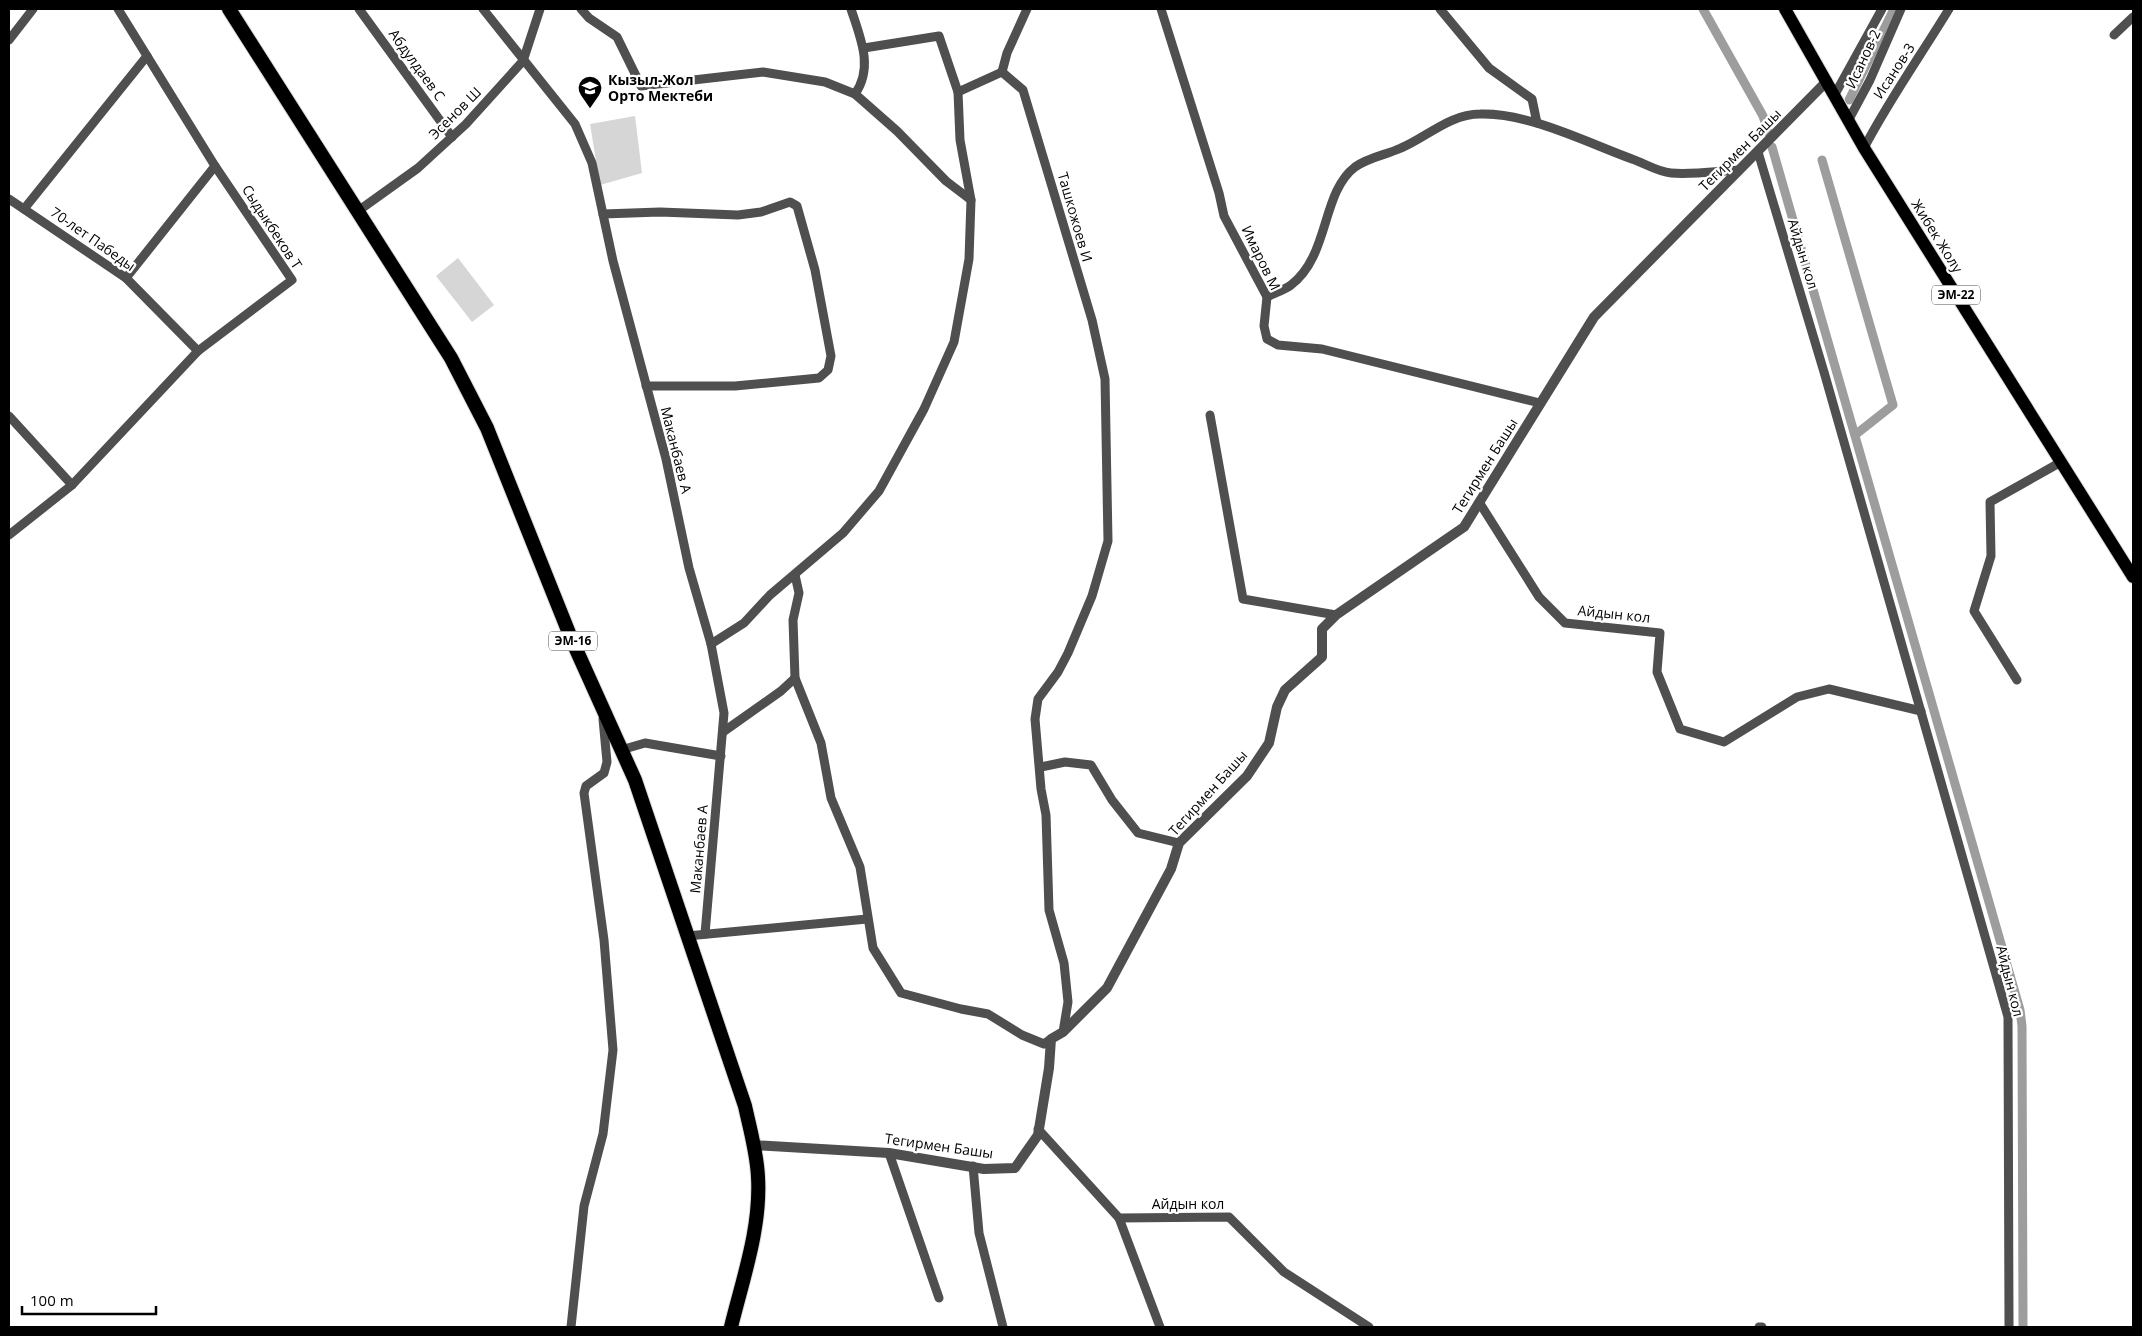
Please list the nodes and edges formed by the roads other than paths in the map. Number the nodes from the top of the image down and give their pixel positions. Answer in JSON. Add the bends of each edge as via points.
{"nodes":[{"id":1,"x":33,"y":9,"type":"edge"},
{"id":2,"x":118,"y":9,"type":"edge"},
{"id":3,"x":229,"y":9,"type":"edge"},
{"id":4,"x":359,"y":9,"type":"edge"},
{"id":5,"x":483,"y":9,"type":"edge"},
{"id":6,"x":540,"y":9,"type":"edge"},
{"id":7,"x":580,"y":9,"type":"edge"},
{"id":8,"x":851,"y":9,"type":"edge"},
{"id":9,"x":1027,"y":9,"type":"edge"},
{"id":10,"x":1161,"y":9,"type":"edge"},
{"id":11,"x":1440,"y":9,"type":"edge"},
{"id":12,"x":1785,"y":9,"type":"edge"},
{"id":13,"x":1882,"y":9,"type":"edge"},
{"id":14,"x":1902,"y":9,"type":"edge"},
{"id":15,"x":1949,"y":9,"type":"edge"},
{"id":16,"x":2133,"y":17,"type":"edge"},
{"id":17,"x":2114,"y":35,"type":"dead end"},
{"id":18,"x":9,"y":40,"type":"edge"},
{"id":19,"x":864,"y":48,"type":"junction"},
{"id":20,"x":147,"y":56,"type":"junction"},
{"id":21,"x":523,"y":61,"type":"junction"},
{"id":22,"x":1002,"y":72,"type":"junction"},
{"id":23,"x":1827,"y":81,"type":"junction"},
{"id":24,"x":958,"y":92,"type":"junction"},
{"id":25,"x":855,"y":94,"type":"junction"},
{"id":26,"x":1834,"y":96,"type":"junction"},
{"id":27,"x":1848,"y":121,"type":"junction"},
{"id":28,"x":1537,"y":123,"type":"junction"},
{"id":29,"x":452,"y":137,"type":"junction"},
{"id":30,"x":1864,"y":148,"type":"junction"},
{"id":31,"x":1758,"y":152,"type":"junction"},
{"id":32,"x":215,"y":166,"type":"junction"},
{"id":33,"x":1739,"y":170,"type":"junction"},
{"id":34,"x":9,"y":199,"type":"edge"},
{"id":35,"x":971,"y":200,"type":"junction"},
{"id":36,"x":24,"y":209,"type":"junction"},
{"id":37,"x":358,"y":211,"type":"junction"},
{"id":38,"x":603,"y":214,"type":"junction"},
{"id":39,"x":126,"y":278,"type":"junction"},
{"id":40,"x":1267,"y":297,"type":"junction"},
{"id":41,"x":198,"y":352,"type":"junction"},
{"id":42,"x":646,"y":386,"type":"junction"},
{"id":43,"x":1540,"y":403,"type":"junction"},
{"id":44,"x":1210,"y":415,"type":"dead end"},
{"id":45,"x":9,"y":416,"type":"edge"},
{"id":46,"x":2061,"y":462,"type":"junction"},
{"id":47,"x":72,"y":485,"type":"junction"},
{"id":48,"x":1479,"y":502,"type":"junction"},
{"id":49,"x":9,"y":535,"type":"edge"},
{"id":50,"x":795,"y":575,"type":"junction"},
{"id":51,"x":2133,"y":577,"type":"edge"},
{"id":52,"x":1336,"y":615,"type":"junction"},
{"id":53,"x":711,"y":644,"type":"junction"},
{"id":54,"x":795,"y":678,"type":"junction"},
{"id":55,"x":2017,"y":680,"type":"dead end"},
{"id":56,"x":602,"y":707,"type":"junction"},
{"id":57,"x":1921,"y":711,"type":"junction"},
{"id":58,"x":723,"y":732,"type":"junction"},
{"id":59,"x":621,"y":750,"type":"junction"},
{"id":60,"x":721,"y":756,"type":"junction"},
{"id":61,"x":1041,"y":767,"type":"junction"},
{"id":62,"x":1179,"y":843,"type":"junction"},
{"id":63,"x":867,"y":919,"type":"junction"},
{"id":64,"x":705,"y":934,"type":"junction"},
{"id":65,"x":687,"y":936,"type":"junction"},
{"id":66,"x":1063,"y":1032,"type":"junction"},
{"id":67,"x":1051,"y":1039,"type":"junction"},
{"id":68,"x":1038,"y":1129,"type":"junction"},
{"id":69,"x":753,"y":1145,"type":"junction"},
{"id":70,"x":890,"y":1153,"type":"junction"},
{"id":71,"x":973,"y":1166,"type":"junction"},
{"id":72,"x":1119,"y":1218,"type":"junction"},
{"id":73,"x":939,"y":1298,"type":"dead end"},
{"id":74,"x":570,"y":1327,"type":"edge"},
{"id":75,"x":731,"y":1327,"type":"edge"},
{"id":76,"x":1003,"y":1327,"type":"edge"},
{"id":77,"x":1160,"y":1327,"type":"edge"},
{"id":78,"x":1369,"y":1327,"type":"edge"},
{"id":79,"x":2009,"y":1327,"type":"edge"}],
"edges":[{"from":1,"to":18,"type":"street"},
{"from":2,"to":20,"type":"street","name":"Сыдыкбеков Т"},
{"from":3,"to":37,"type":"highway","number":"ЭМ-16"},
{"from":4,"to":29,"type":"street","name":"Абдулдаев С"},
{"from":5,"to":21,"type":"street","name":"Маканбаев А"},
{"from":6,"to":21,"type":"street","name":"Эсенов Ш"},
{"from":7,"to":25,"type":"street","via":[[616,37],[640,86],[763,72],[825,82]]},
{"from":8,"to":19,"type":"street"},
{"from":9,"to":22,"type":"street","via":[[1007,52]]},
{"from":10,"to":40,"type":"street","name":"Имаров М","via":[[1224,216]]},
{"from":11,"to":28,"type":"street","via":[[1489,68],[1532,99]]},
{"from":12,"to":23,"type":"main road","name":"Жибек Жолу","number":"ЭМ-22"},
{"from":13,"to":26,"type":"street"},
{"from":14,"to":27,"type":"street","name":"Исанов-2"},
{"from":15,"to":30,"type":"street","name":"Исанов-3","via":[[1879,118]]},
{"from":16,"to":17,"type":"street"},
{"from":19,"to":24,"type":"street","via":[[939,36]]},
{"from":19,"to":25,"type":"street","via":[[863,82]]},
{"from":20,"to":32,"type":"street","name":"Сыдыкбеков Т"},
{"from":20,"to":36,"type":"street"},
{"from":21,"to":29,"type":"street","name":"Эсенов Ш"},
{"from":21,"to":38,"type":"street","name":"Маканбаев А","via":[[575,124],[592,163]]},
{"from":22,"to":24,"type":"street"},
{"from":22,"to":61,"type":"street","name":"Ташкожоев И","via":[[1023,90],[1092,320],[1105,379],[1108,541],[1092,596],[1068,653],[1038,699],[1036,719]]},
{"from":23,"to":26,"type":"main road","name":"Жибек Жолу","number":"ЭМ-22"},
{"from":23,"to":31,"type":"street","name":"Тегирмен Башы"},
{"from":24,"to":35,"type":"street","via":[[960,140]]},
{"from":25,"to":35,"type":"street"},
{"from":26,"to":27,"type":"main road","name":"Жибек Жолу","number":"ЭМ-22"},
{"from":27,"to":30,"type":"main road","name":"Жибек Жолу","number":"ЭМ-22"},
{"from":28,"to":33,"type":"street","via":[[1670,173]]},
{"from":28,"to":40,"type":"street","via":[[1479,114],[1452,120],[1401,148],[1355,167],[1332,201],[1315,255],[1290,286]]},
{"from":29,"to":37,"type":"street","name":"Эсенов Ш","via":[[418,168]]},
{"from":30,"to":46,"type":"main road","name":"Жибек Жолу","number":"ЭМ-22"},
{"from":31,"to":33,"type":"street","name":"Тегирмен Башы"},
{"from":31,"to":57,"type":"street","name":"Айдын кол"},
{"from":32,"to":39,"type":"street"},
{"from":32,"to":41,"type":"street","name":"Сыдыкбеков Т","via":[[292,280]]},
{"from":33,"to":43,"type":"street","name":"Тегирмен Башы","via":[[1594,317]]},
{"from":34,"to":36,"type":"street","name":"70-лет Пабеды"},
{"from":35,"to":50,"type":"street","via":[[969,258],[954,342],[924,409],[879,491],[843,533]]},
{"from":36,"to":39,"type":"street","name":"70-лет Пабеды"},
{"from":37,"to":56,"type":"highway","number":"ЭМ-16","via":[[451,358],[487,428]]},
{"from":38,"to":42,"type":"street","name":"Маканбаев А"},
{"from":38,"to":42,"type":"street","via":[[738,215],[762,212],[790,202],[798,206],[815,270],[830,356],[828,370],[819,378],[735,386]]},
{"from":39,"to":41,"type":"street","name":"70-лет Пабеды"},
{"from":40,"to":43,"type":"street","name":"Имаров М","via":[[1264,326],[1267,339],[1278,344],[1322,349]]},
{"from":41,"to":47,"type":"street"},
{"from":42,"to":53,"type":"street","name":"Маканбаев А","via":[[666,459],[689,568]]},
{"from":43,"to":48,"type":"street","name":"Тегирмен Башы"},
{"from":44,"to":52,"type":"street","via":[[1244,599]]},
{"from":45,"to":47,"type":"street"},
{"from":46,"to":51,"type":"main road","name":"Жибек Жолу","number":"ЭМ-22"},
{"from":46,"to":55,"type":"street","via":[[1990,502],[1991,556],[1974,611]]},
{"from":47,"to":49,"type":"street"},
{"from":48,"to":52,"type":"street","name":"Тегирмен Башы","via":[[1464,527]]},
{"from":48,"to":57,"type":"street","name":"Айдын кол","via":[[1539,597],[1565,623],[1660,633],[1657,672],[1680,729],[1724,742],[1797,697],[1829,689]]},
{"from":50,"to":53,"type":"street","via":[[770,595],[744,623]]},
{"from":50,"to":54,"type":"street","via":[[799,593],[793,620]]},
{"from":52,"to":62,"type":"street","name":"Тегирмен Башы","via":[[1322,629],[1322,657],[1285,690],[1276,707],[1265,750],[1247,776]]},
{"from":53,"to":58,"type":"street","name":"Маканбаев А","via":[[724,713]]},
{"from":54,"to":58,"type":"street"},
{"from":54,"to":63,"type":"street","via":[[821,743],[831,798],[860,867]]},
{"from":56,"to":59,"type":"highway","number":"ЭМ-16"},
{"from":56,"to":74,"type":"street","via":[[607,762],[604,773],[586,786],[584,793],[604,940],[613,1050],[603,1134],[584,1206]]},
{"from":57,"to":79,"type":"street","name":"Айдын кол","via":[[2008,1017]]},
{"from":58,"to":60,"type":"street","name":"Маканбаев А"},
{"from":59,"to":60,"type":"street","via":[[645,743]]},
{"from":59,"to":65,"type":"highway","number":"ЭМ-16","via":[[635,780]]},
{"from":60,"to":64,"type":"street","name":"Маканбаев А"},
{"from":61,"to":62,"type":"street","via":[[1065,762],[1091,765],[1112,800],[1138,833]]},
{"from":61,"to":66,"type":"street","name":"Ташкожоев И","via":[[1049,910],[1064,963],[1068,1002]]},
{"from":62,"to":66,"type":"street","name":"Тегирмен Башы","via":[[1171,869],[1107,988]]},
{"from":63,"to":64,"type":"street"},
{"from":63,"to":67,"type":"street","via":[[873,948],[901,993],[988,1014],[1022,1036],[1044,1044]]},
{"from":64,"to":65,"type":"street"},
{"from":65,"to":69,"type":"highway","number":"ЭМ-16","via":[[745,1106]]},
{"from":66,"to":67,"type":"street","name":"Тегирмен Башы"},
{"from":67,"to":68,"type":"street","name":"Тегирмен Башы"},
{"from":68,"to":71,"type":"street","name":"Тегирмен Башы","via":[[1038,1135],[1015,1168]]},
{"from":68,"to":72,"type":"street"},
{"from":69,"to":70,"type":"street","name":"Тегирмен Башы"},
{"from":69,"to":75,"type":"highway","number":"ЭМ-16","via":[[758,1207],[754,1237]]},
{"from":70,"to":71,"type":"street","name":"Тегирмен Башы"},
{"from":70,"to":73,"type":"street"},
{"from":71,"to":76,"type":"street","via":[[979,1233]]},
{"from":72,"to":77,"type":"street"},
{"from":72,"to":78,"type":"street","name":"Айдын кол","via":[[1229,1217],[1284,1272]]}]}
